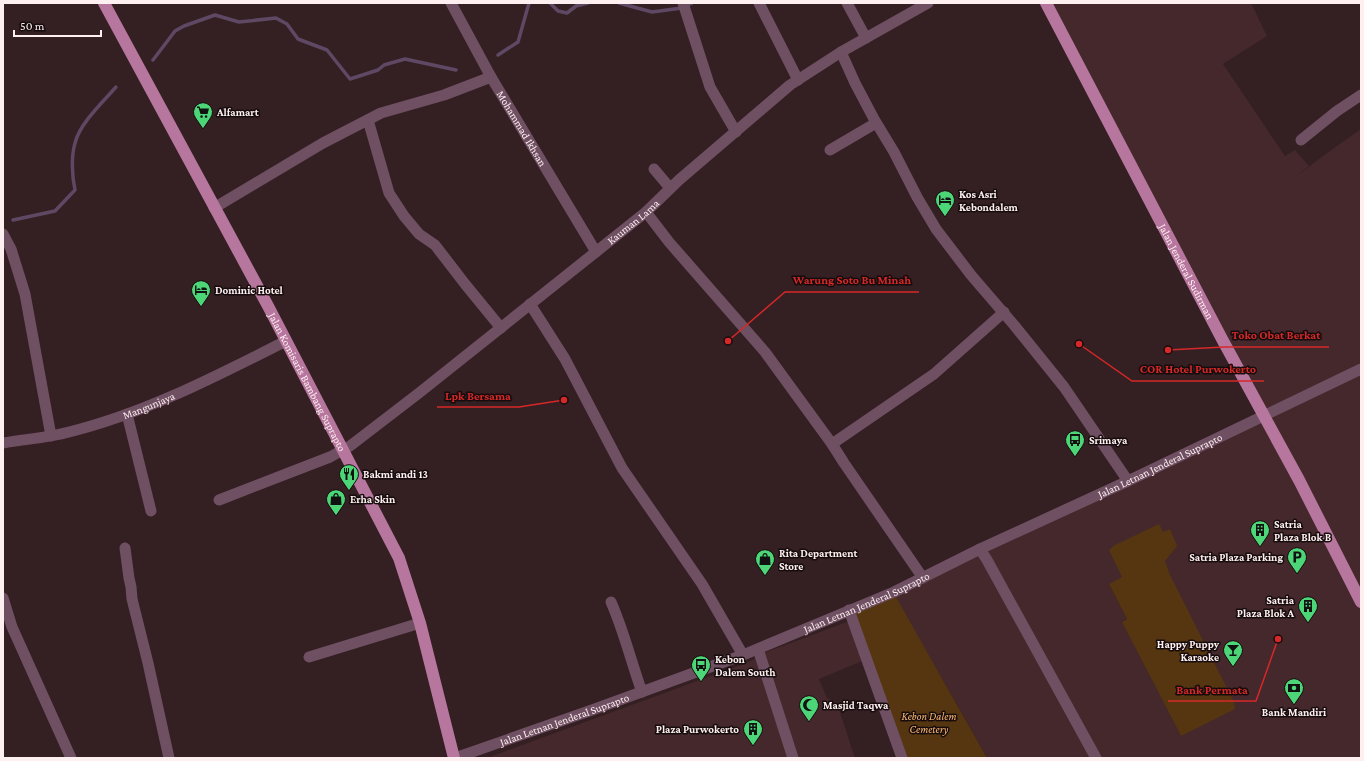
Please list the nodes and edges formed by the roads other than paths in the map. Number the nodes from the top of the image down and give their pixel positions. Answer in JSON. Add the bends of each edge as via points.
{"nodes":[{"id":1,"x":104,"y":3,"type":"edge"},
{"id":2,"x":451,"y":3,"type":"edge"},
{"id":3,"x":759,"y":3,"type":"edge"},
{"id":4,"x":847,"y":3,"type":"edge"},
{"id":5,"x":928,"y":3,"type":"edge"},
{"id":6,"x":1046,"y":3,"type":"edge"},
{"id":7,"x":684,"y":6,"type":"edge"},
{"id":8,"x":866,"y":38,"type":"junction"},
{"id":9,"x":841,"y":52,"type":"junction"},
{"id":10,"x":491,"y":77,"type":"junction"},
{"id":11,"x":798,"y":80,"type":"junction"},
{"id":12,"x":1361,"y":95,"type":"edge"},
{"id":13,"x":368,"y":120,"type":"junction"},
{"id":14,"x":876,"y":123,"type":"junction"},
{"id":15,"x":736,"y":132,"type":"junction"},
{"id":16,"x":1301,"y":140,"type":"dead end"},
{"id":17,"x":830,"y":150,"type":"dead end"},
{"id":18,"x":654,"y":169,"type":"dead end"},
{"id":19,"x":670,"y":188,"type":"junction"},
{"id":20,"x":214,"y":208,"type":"junction"},
{"id":21,"x":646,"y":212,"type":"junction"},
{"id":22,"x":3,"y":234,"type":"edge"},
{"id":23,"x":596,"y":252,"type":"junction"},
{"id":24,"x":530,"y":304,"type":"junction"},
{"id":25,"x":1004,"y":312,"type":"junction"},
{"id":26,"x":501,"y":328,"type":"junction"},
{"id":27,"x":286,"y":341,"type":"junction"},
{"id":28,"x":1361,"y":369,"type":"edge"},
{"id":29,"x":127,"y":414,"type":"junction"},
{"id":30,"x":1263,"y":415,"type":"junction"},
{"id":31,"x":50,"y":436,"type":"junction"},
{"id":32,"x":3,"y":443,"type":"edge"},
{"id":33,"x":832,"y":444,"type":"junction"},
{"id":34,"x":343,"y":449,"type":"junction"},
{"id":35,"x":1128,"y":481,"type":"junction"},
{"id":36,"x":219,"y":500,"type":"dead end"},
{"id":37,"x":151,"y":511,"type":"dead end"},
{"id":38,"x":125,"y":548,"type":"dead end"},
{"id":39,"x":980,"y":549,"type":"junction"},
{"id":40,"x":923,"y":578,"type":"junction"},
{"id":41,"x":3,"y":598,"type":"edge"},
{"id":42,"x":612,"y":602,"type":"dead end"},
{"id":43,"x":1361,"y":602,"type":"edge"},
{"id":44,"x":849,"y":610,"type":"junction"},
{"id":45,"x":420,"y":623,"type":"junction"},
{"id":46,"x":758,"y":649,"type":"junction"},
{"id":47,"x":743,"y":655,"type":"junction"},
{"id":48,"x":309,"y":657,"type":"dead end"},
{"id":49,"x":642,"y":692,"type":"junction"},
{"id":50,"x":71,"y":758,"type":"edge"},
{"id":51,"x":169,"y":758,"type":"edge"},
{"id":52,"x":455,"y":758,"type":"edge"},
{"id":53,"x":793,"y":758,"type":"edge"},
{"id":54,"x":902,"y":758,"type":"edge"},
{"id":55,"x":1096,"y":758,"type":"edge"}],
"edges":[{"from":1,"to":20,"type":"main road","name":"Jalan Komisaris Bambang Suprapto"},
{"from":2,"to":10,"type":"street","name":"Mohammad Ikhsan"},
{"from":3,"to":11,"type":"street"},
{"from":4,"to":8,"type":"street"},
{"from":5,"to":8,"type":"street","name":"Kauman Lama"},
{"from":6,"to":30,"type":"main road","name":"Jalan Jenderal Sudirman"},
{"from":7,"to":15,"type":"street","via":[[710,87]]},
{"from":8,"to":9,"type":"street","name":"Kauman Lama"},
{"from":9,"to":11,"type":"street","name":"Kauman Lama"},
{"from":9,"to":14,"type":"street"},
{"from":10,"to":13,"type":"street"},
{"from":10,"to":23,"type":"street","name":"Mohammad Ikhsan"},
{"from":11,"to":15,"type":"street","name":"Kauman Lama"},
{"from":12,"to":16,"type":"street"},
{"from":13,"to":20,"type":"street","via":[[323,143]]},
{"from":13,"to":26,"type":"street","via":[[389,193],[404,216],[419,234],[435,245]]},
{"from":14,"to":17,"type":"street"},
{"from":14,"to":25,"type":"street","via":[[936,229],[971,275]]},
{"from":15,"to":19,"type":"street","name":"Kauman Lama"},
{"from":18,"to":19,"type":"street"},
{"from":19,"to":21,"type":"street","name":"Kauman Lama"},
{"from":20,"to":27,"type":"main road","name":"Jalan Komisaris Bambang Suprapto"},
{"from":21,"to":23,"type":"street","name":"Kauman Lama"},
{"from":21,"to":33,"type":"street","via":[[765,352]]},
{"from":22,"to":31,"type":"street","via":[[11,249],[25,294]]},
{"from":23,"to":24,"type":"street","name":"Kauman Lama"},
{"from":24,"to":26,"type":"street","name":"Kauman Lama"},
{"from":24,"to":47,"type":"street","via":[[565,359],[622,468],[702,584]]},
{"from":25,"to":33,"type":"street","via":[[934,374]]},
{"from":25,"to":35,"type":"street","via":[[1064,387]]},
{"from":26,"to":34,"type":"street","name":"Kauman Lama"},
{"from":27,"to":29,"type":"street","name":"Mangunjaya","via":[[162,401]]},
{"from":27,"to":34,"type":"main road","name":"Jalan Komisaris Bambang Suprapto"},
{"from":28,"to":30,"type":"street","name":"Jalan Letnan Jenderal Suprapto"},
{"from":29,"to":31,"type":"street","name":"Mangunjaya"},
{"from":29,"to":37,"type":"street"},
{"from":30,"to":35,"type":"street","name":"Jalan Letnan Jenderal Suprapto"},
{"from":30,"to":43,"type":"main road","name":"Jalan Jenderal Sudirman"},
{"from":31,"to":32,"type":"street","name":"Mangunjaya"},
{"from":33,"to":40,"type":"street"},
{"from":34,"to":36,"type":"street","name":"Kauman Lama","via":[[330,457]]},
{"from":34,"to":45,"type":"main road","name":"Jalan Komisaris Bambang Suprapto","via":[[398,558]]},
{"from":35,"to":39,"type":"street","name":"Jalan Letnan Jenderal Suprapto"},
{"from":38,"to":51,"type":"street","via":[[132,599]]},
{"from":39,"to":40,"type":"street","name":"Jalan Letnan Jenderal Suprapto"},
{"from":39,"to":55,"type":"street"},
{"from":40,"to":44,"type":"street","name":"Jalan Letnan Jenderal Suprapto"},
{"from":41,"to":50,"type":"street","via":[[12,627]]},
{"from":42,"to":49,"type":"street"},
{"from":44,"to":46,"type":"street","name":"Jalan Letnan Jenderal Suprapto"},
{"from":44,"to":54,"type":"street"},
{"from":45,"to":48,"type":"street"},
{"from":45,"to":52,"type":"main road","name":"Jalan Komisaris Bambang Suprapto"},
{"from":46,"to":47,"type":"street","name":"Jalan Letnan Jenderal Suprapto"},
{"from":46,"to":53,"type":"street"},
{"from":47,"to":49,"type":"street","name":"Jalan Letnan Jenderal Suprapto"},
{"from":49,"to":52,"type":"street","name":"Jalan Letnan Jenderal Suprapto"}]}
